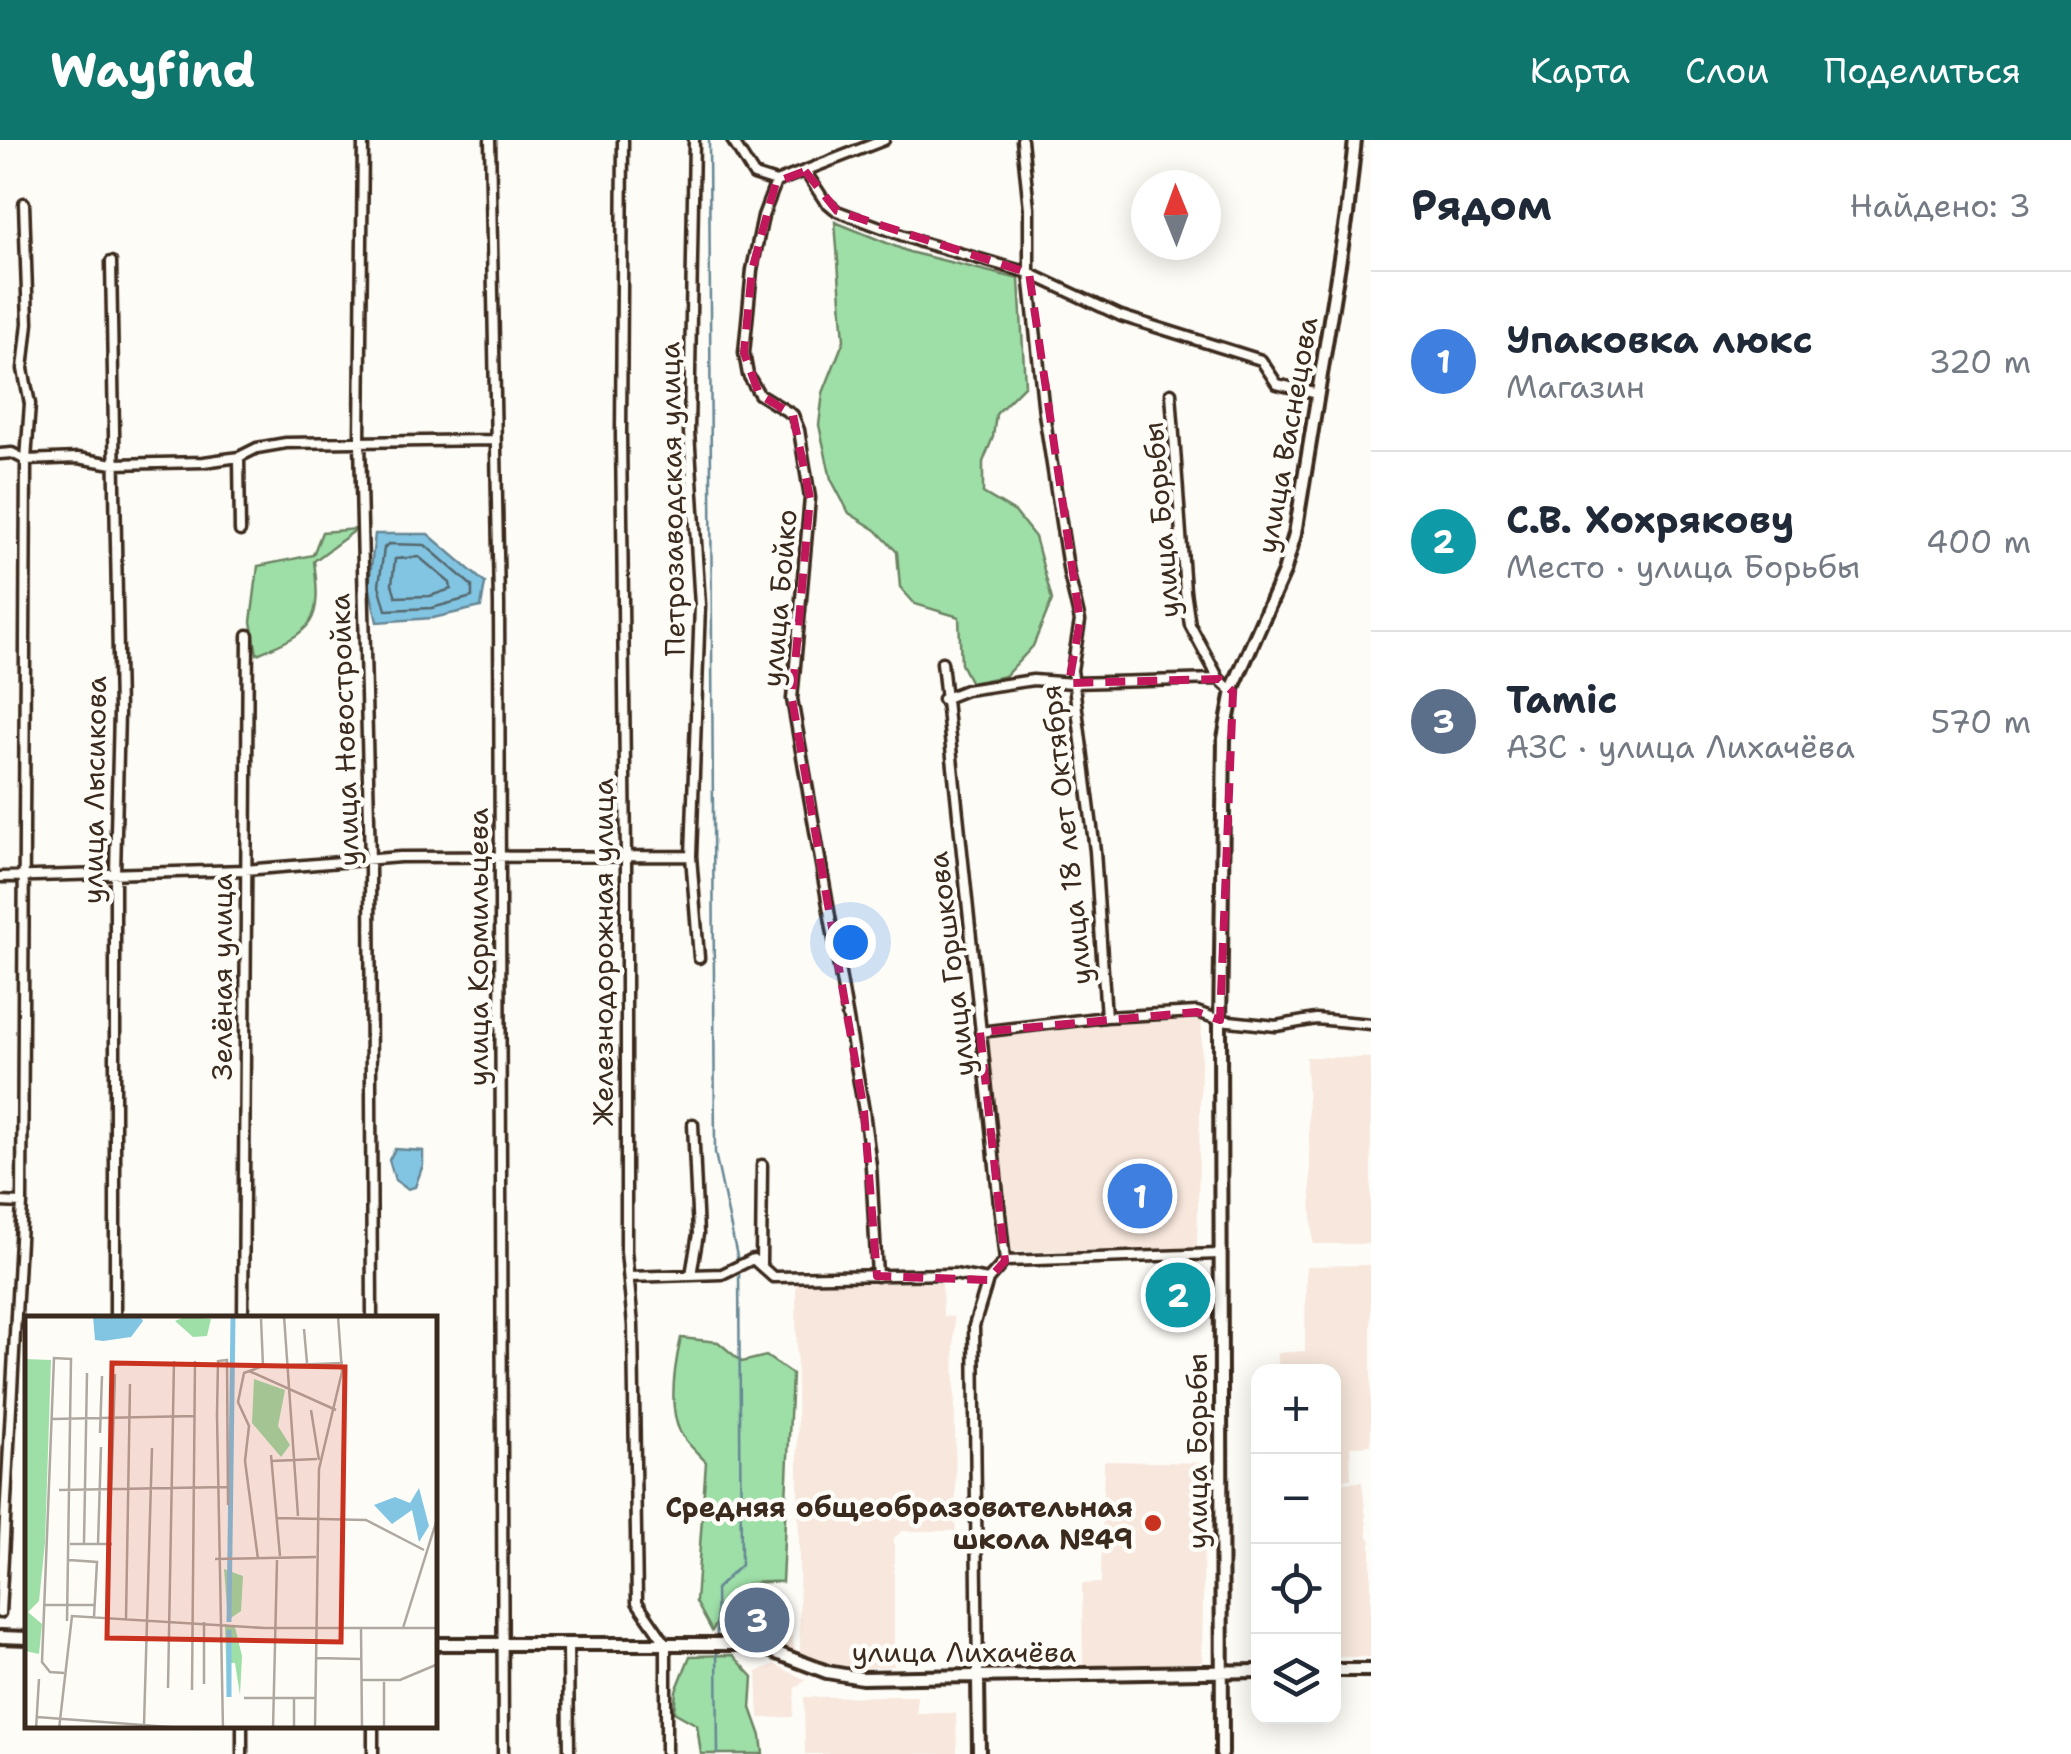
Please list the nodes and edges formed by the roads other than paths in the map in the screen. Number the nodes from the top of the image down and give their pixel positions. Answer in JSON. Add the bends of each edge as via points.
{"nodes":[{"id":1,"x":364,"y":140,"type":"edge"},
{"id":2,"x":490,"y":140,"type":"edge"},
{"id":3,"x":622,"y":140,"type":"edge"},
{"id":4,"x":694,"y":140,"type":"edge"},
{"id":5,"x":732,"y":140,"type":"edge"},
{"id":6,"x":888,"y":140,"type":"edge"},
{"id":7,"x":1022,"y":140,"type":"edge"},
{"id":8,"x":1355,"y":140,"type":"edge"},
{"id":9,"x":805,"y":171,"type":"junction"},
{"id":10,"x":776,"y":182,"type":"junction"},
{"id":11,"x":24,"y":204,"type":"dead end"},
{"id":12,"x":111,"y":262,"type":"dead end"},
{"id":13,"x":1028,"y":274,"type":"junction"},
{"id":14,"x":1172,"y":392,"type":"dead end"},
{"id":15,"x":1318,"y":394,"type":"junction"},
{"id":16,"x":494,"y":440,"type":"junction"},
{"id":17,"x":360,"y":441,"type":"junction"},
{"id":18,"x":0,"y":454,"type":"edge"},
{"id":19,"x":239,"y":457,"type":"junction"},
{"id":20,"x":26,"y":460,"type":"junction"},
{"id":21,"x":113,"y":464,"type":"junction"},
{"id":22,"x":240,"y":531,"type":"dead end"},
{"id":23,"x":248,"y":635,"type":"dead end"},
{"id":24,"x":942,"y":662,"type":"dead end"},
{"id":25,"x":1219,"y":679,"type":"junction"},
{"id":26,"x":1073,"y":683,"type":"junction"},
{"id":27,"x":1232,"y":692,"type":"junction"},
{"id":28,"x":944,"y":699,"type":"junction"},
{"id":29,"x":499,"y":855,"type":"junction"},
{"id":30,"x":626,"y":856,"type":"junction"},
{"id":31,"x":691,"y":856,"type":"junction"},
{"id":32,"x":370,"y":862,"type":"junction"},
{"id":33,"x":245,"y":870,"type":"junction"},
{"id":34,"x":115,"y":872,"type":"junction"},
{"id":35,"x":23,"y":876,"type":"junction"},
{"id":36,"x":0,"y":877,"type":"edge"},
{"id":37,"x":699,"y":958,"type":"dead end"},
{"id":38,"x":1106,"y":1017,"type":"junction"},
{"id":39,"x":1220,"y":1024,"type":"junction"},
{"id":40,"x":1371,"y":1024,"type":"edge"},
{"id":41,"x":980,"y":1032,"type":"junction"},
{"id":42,"x":693,"y":1124,"type":"dead end"},
{"id":43,"x":762,"y":1165,"type":"dead end"},
{"id":44,"x":0,"y":1202,"type":"edge"},
{"id":45,"x":22,"y":1203,"type":"junction"},
{"id":46,"x":1219,"y":1254,"type":"junction"},
{"id":47,"x":1005,"y":1262,"type":"junction"},
{"id":48,"x":760,"y":1263,"type":"junction"},
{"id":49,"x":692,"y":1275,"type":"junction"},
{"id":50,"x":876,"y":1276,"type":"junction"},
{"id":51,"x":629,"y":1277,"type":"junction"},
{"id":52,"x":988,"y":1280,"type":"junction"},
{"id":53,"x":115,"y":1316,"type":"edge"},
{"id":54,"x":243,"y":1316,"type":"edge"},
{"id":55,"x":372,"y":1316,"type":"edge"},
{"id":56,"x":0,"y":1613,"type":"edge"},
{"id":57,"x":0,"y":1637,"type":"edge"},
{"id":58,"x":25,"y":1638,"type":"edge"},
{"id":59,"x":438,"y":1644,"type":"edge"},
{"id":60,"x":501,"y":1644,"type":"junction"},
{"id":61,"x":568,"y":1644,"type":"junction"},
{"id":62,"x":666,"y":1644,"type":"junction"},
{"id":63,"x":1341,"y":1670,"type":"edge"},
{"id":64,"x":1371,"y":1670,"type":"edge"},
{"id":65,"x":1222,"y":1671,"type":"junction"},
{"id":66,"x":1251,"y":1671,"type":"edge"},
{"id":67,"x":978,"y":1678,"type":"junction"},
{"id":68,"x":503,"y":1754,"type":"edge"},
{"id":69,"x":569,"y":1754,"type":"edge"},
{"id":70,"x":666,"y":1754,"type":"edge"},
{"id":71,"x":980,"y":1754,"type":"edge"},
{"id":72,"x":1222,"y":1754,"type":"edge"}],
"edges":[{"from":1,"to":17,"type":"street","name":"улица Новостройка"},
{"from":2,"to":16,"type":"street","name":"улица Кормильцева"},
{"from":3,"to":30,"type":"street","name":"Железнодорожная улица"},
{"from":4,"to":31,"type":"street","name":"Петрозаводская улица","via":[[690,432],[700,605]]},
{"from":5,"to":10,"type":"street","via":[[754,175]]},
{"from":6,"to":9,"type":"street"},
{"from":7,"to":13,"type":"street","name":"улица 18 лет Октября"},
{"from":8,"to":15,"type":"street","name":"улица Васнецова"},
{"from":9,"to":10,"type":"street"},
{"from":9,"to":13,"type":"street","via":[[837,211]]},
{"from":10,"to":50,"type":"street","name":"улица Бойко","via":[[752,270],[744,353],[760,394],[792,416],[799,430],[810,498],[792,699],[864,1111]]},
{"from":11,"to":20,"type":"street"},
{"from":12,"to":21,"type":"street","name":"улица Лысикова"},
{"from":13,"to":15,"type":"street","via":[[1122,316],[1261,360],[1277,384]]},
{"from":13,"to":26,"type":"street","name":"улица 18 лет Октября","via":[[1080,620]]},
{"from":14,"to":25,"type":"street","name":"улица Борьбы","via":[[1190,625]]},
{"from":15,"to":27,"type":"street","name":"улица Васнецова","via":[[1290,555]]},
{"from":16,"to":17,"type":"street"},
{"from":16,"to":29,"type":"street","name":"улица Кормильцева"},
{"from":17,"to":19,"type":"street","via":[[286,443]]},
{"from":17,"to":32,"type":"street","name":"улица Новостройка"},
{"from":18,"to":20,"type":"street"},
{"from":19,"to":21,"type":"street"},
{"from":19,"to":22,"type":"street"},
{"from":20,"to":21,"type":"street"},
{"from":20,"to":35,"type":"street"},
{"from":21,"to":34,"type":"street","name":"улица Лысикова"},
{"from":23,"to":33,"type":"street","name":"Зелёная улица"},
{"from":24,"to":28,"type":"street","name":"улица Горшкова"},
{"from":25,"to":26,"type":"street"},
{"from":25,"to":27,"type":"street","name":"улица Борьбы"},
{"from":26,"to":28,"type":"street","via":[[1033,680]]},
{"from":26,"to":38,"type":"street","name":"улица 18 лет Октября","via":[[1095,851]]},
{"from":27,"to":39,"type":"street","name":"улица Васнецова","via":[[1224,738]]},
{"from":28,"to":41,"type":"street","name":"улица Горшкова"},
{"from":29,"to":30,"type":"street"},
{"from":29,"to":32,"type":"street"},
{"from":29,"to":60,"type":"street","name":"улица Кормильцева"},
{"from":30,"to":31,"type":"street"},
{"from":30,"to":51,"type":"street","name":"Железнодорожная улица"},
{"from":31,"to":37,"type":"street","name":"Петрозаводская улица"},
{"from":32,"to":33,"type":"street"},
{"from":32,"to":55,"type":"street","name":"улица Новостройка"},
{"from":33,"to":34,"type":"street"},
{"from":33,"to":54,"type":"street","name":"Зелёная улица"},
{"from":34,"to":35,"type":"street"},
{"from":34,"to":53,"type":"street","name":"улица Лысикова"},
{"from":35,"to":36,"type":"street"},
{"from":35,"to":45,"type":"street"},
{"from":38,"to":39,"type":"street","via":[[1197,1012]]},
{"from":38,"to":41,"type":"street"},
{"from":39,"to":40,"type":"street"},
{"from":39,"to":46,"type":"street","name":"улица Борьбы"},
{"from":41,"to":47,"type":"street","name":"улица Горшкова"},
{"from":42,"to":49,"type":"street","via":[[698,1234]]},
{"from":43,"to":48,"type":"street"},
{"from":44,"to":45,"type":"street"},
{"from":45,"to":56,"type":"street"},
{"from":46,"to":47,"type":"street"},
{"from":46,"to":65,"type":"street","name":"улица Борьбы"},
{"from":47,"to":52,"type":"street"},
{"from":48,"to":49,"type":"street","via":[[753,1259],[722,1274]]},
{"from":48,"to":50,"type":"street","via":[[772,1277]]},
{"from":49,"to":51,"type":"street"},
{"from":50,"to":52,"type":"street"},
{"from":51,"to":62,"type":"street","name":"Железнодорожная улица","via":[[637,1602]]},
{"from":52,"to":67,"type":"street","via":[[974,1326]]},
{"from":57,"to":58,"type":"street"},
{"from":59,"to":60,"type":"street","name":"улица Лихачёва"},
{"from":60,"to":61,"type":"street","name":"улица Лихачёва"},
{"from":60,"to":68,"type":"street","name":"улица Кормильцева"},
{"from":61,"to":62,"type":"street","name":"улица Лихачёва"},
{"from":61,"to":69,"type":"street"},
{"from":62,"to":67,"type":"street","name":"улица Лихачёва","via":[[752,1644],[862,1678]]},
{"from":62,"to":70,"type":"street"},
{"from":63,"to":64,"type":"street"},
{"from":65,"to":66,"type":"street","name":"улица Лихачёва"},
{"from":65,"to":67,"type":"street","name":"улица Лихачёва"},
{"from":65,"to":72,"type":"street","name":"улица Борьбы"},
{"from":67,"to":71,"type":"street"}]}
